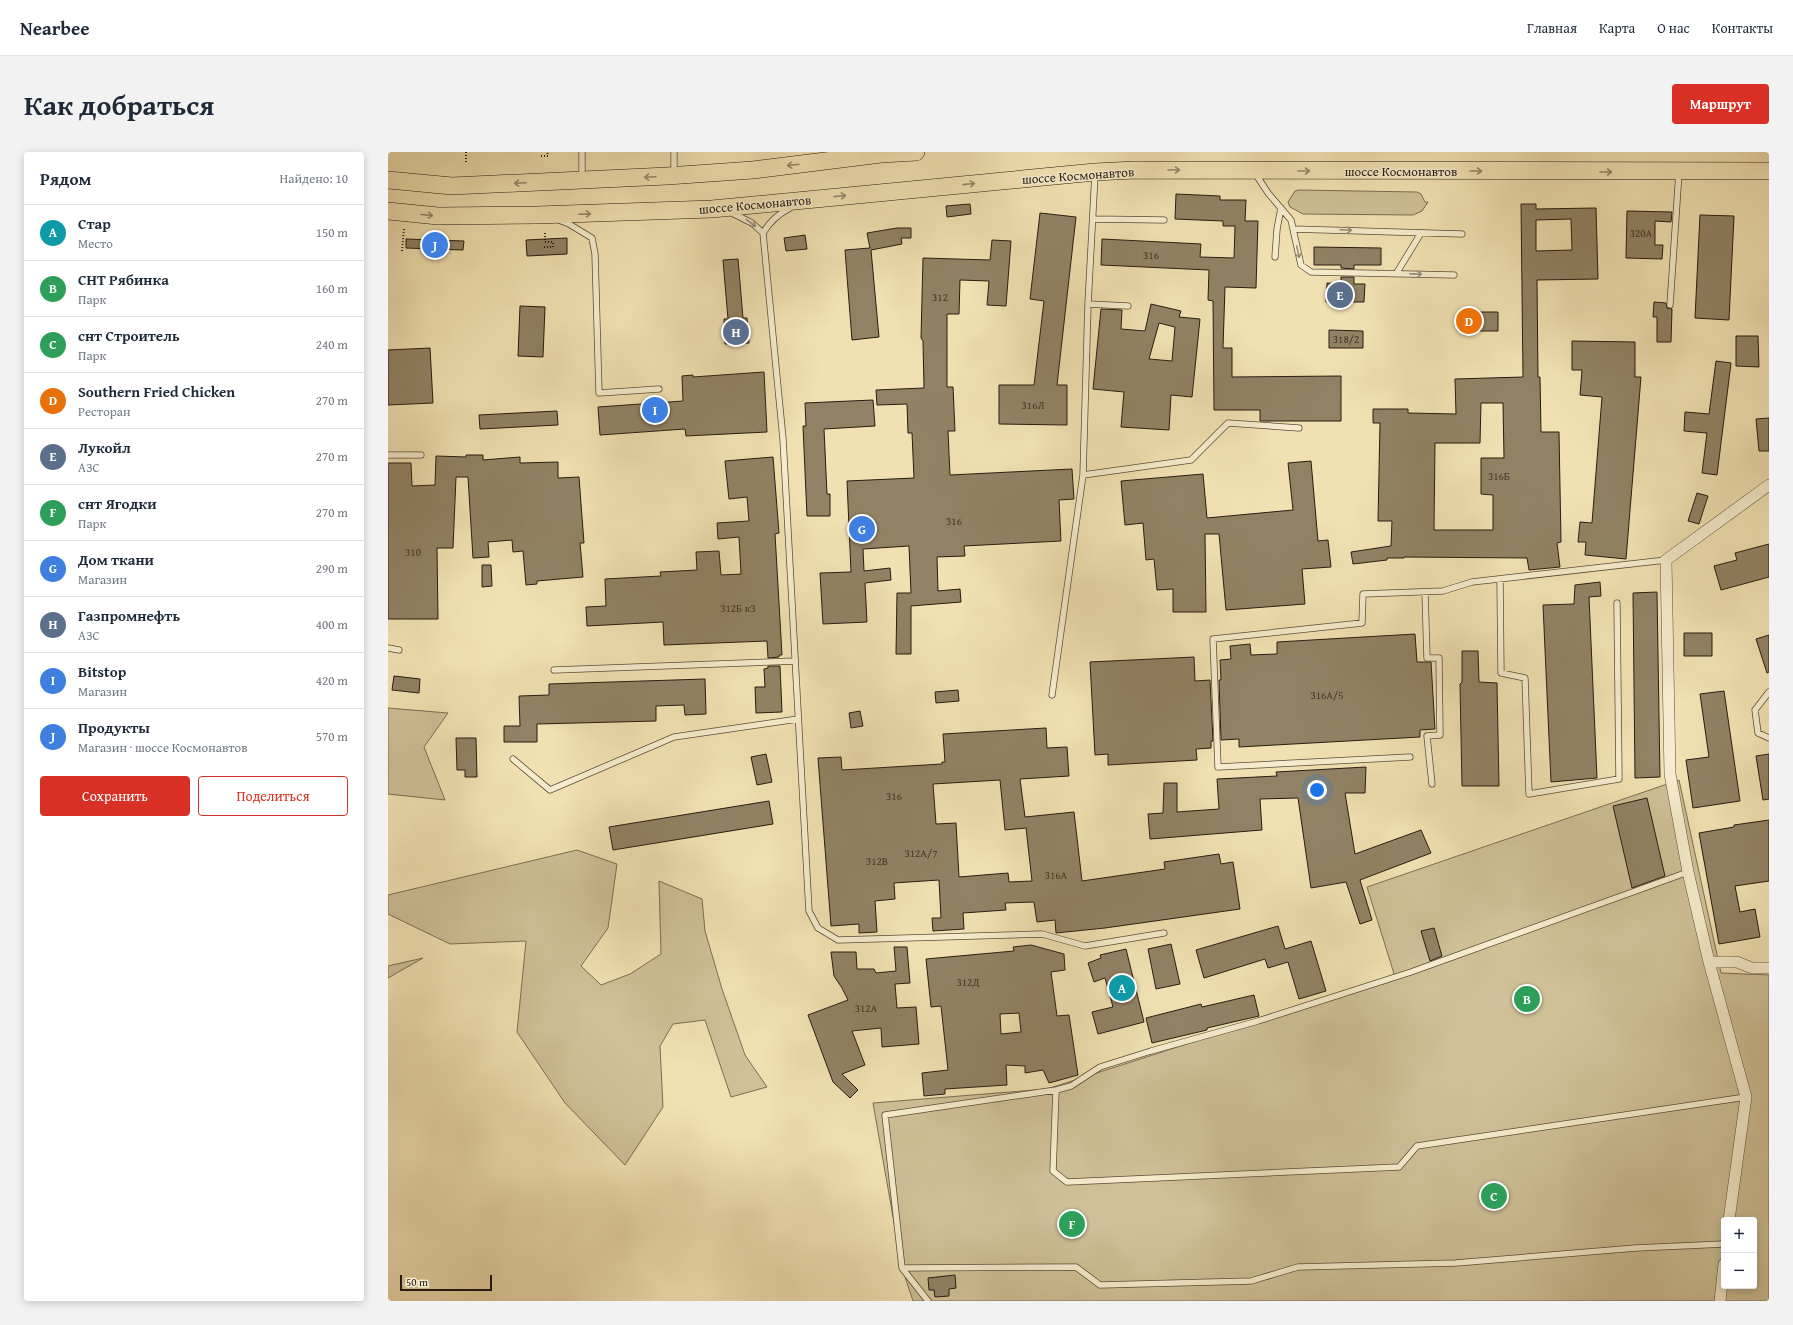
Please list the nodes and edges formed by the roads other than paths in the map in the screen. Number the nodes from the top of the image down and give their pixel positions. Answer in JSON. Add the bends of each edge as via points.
{"nodes":[{"id":1,"x":582,"y":152,"type":"edge"},
{"id":2,"x":674,"y":152,"type":"edge"},
{"id":3,"x":916,"y":152,"type":"edge"},
{"id":4,"x":881,"y":153,"type":"edge"},
{"id":5,"x":1254,"y":171,"type":"junction"},
{"id":6,"x":1769,"y":171,"type":"edge"},
{"id":7,"x":1095,"y":172,"type":"junction"},
{"id":8,"x":1679,"y":172,"type":"junction"},
{"id":9,"x":674,"y":175,"type":"junction"},
{"id":10,"x":388,"y":180,"type":"edge"},
{"id":11,"x":582,"y":180,"type":"junction"},
{"id":12,"x":812,"y":199,"type":"junction"},
{"id":13,"x":1281,"y":208,"type":"junction"},
{"id":14,"x":712,"y":209,"type":"junction"},
{"id":15,"x":388,"y":211,"type":"edge"},
{"id":16,"x":537,"y":215,"type":"junction"},
{"id":17,"x":1094,"y":219,"type":"junction"},
{"id":18,"x":1164,"y":220,"type":"dead end"},
{"id":19,"x":1293,"y":228,"type":"junction"},
{"id":20,"x":763,"y":233,"type":"junction"},
{"id":21,"x":1421,"y":233,"type":"junction"},
{"id":22,"x":1462,"y":234,"type":"dead end"},
{"id":23,"x":1275,"y":257,"type":"dead end"},
{"id":24,"x":1396,"y":274,"type":"junction"},
{"id":25,"x":1454,"y":274,"type":"dead end"},
{"id":26,"x":1088,"y":304,"type":"junction"},
{"id":27,"x":1128,"y":306,"type":"dead end"},
{"id":28,"x":1670,"y":306,"type":"dead end"},
{"id":29,"x":659,"y":389,"type":"dead end"},
{"id":30,"x":1299,"y":428,"type":"dead end"},
{"id":31,"x":388,"y":455,"type":"edge"},
{"id":32,"x":421,"y":455,"type":"dead end"},
{"id":33,"x":1083,"y":475,"type":"junction"},
{"id":34,"x":1769,"y":485,"type":"edge"},
{"id":35,"x":1666,"y":560,"type":"junction"},
{"id":36,"x":1500,"y":579,"type":"junction"},
{"id":37,"x":1425,"y":592,"type":"junction"},
{"id":38,"x":1617,"y":603,"type":"dead end"},
{"id":39,"x":388,"y":648,"type":"edge"},
{"id":40,"x":399,"y":650,"type":"dead end"},
{"id":41,"x":795,"y":661,"type":"junction"},
{"id":42,"x":554,"y":670,"type":"dead end"},
{"id":43,"x":1769,"y":692,"type":"edge"},
{"id":44,"x":1052,"y":695,"type":"dead end"},
{"id":45,"x":798,"y":719,"type":"junction"},
{"id":46,"x":1769,"y":738,"type":"edge"},
{"id":47,"x":1410,"y":757,"type":"dead end"},
{"id":48,"x":513,"y":759,"type":"dead end"},
{"id":49,"x":1432,"y":784,"type":"dead end"},
{"id":50,"x":1688,"y":872,"type":"junction"},
{"id":51,"x":1164,"y":933,"type":"dead end"},
{"id":52,"x":1709,"y":962,"type":"junction"},
{"id":53,"x":1769,"y":968,"type":"edge"},
{"id":54,"x":1056,"y":1090,"type":"junction"},
{"id":55,"x":1746,"y":1097,"type":"junction"},
{"id":56,"x":1729,"y":1217,"type":"edge"},
{"id":57,"x":1721,"y":1244,"type":"edge"},
{"id":58,"x":902,"y":1268,"type":"junction"},
{"id":59,"x":1721,"y":1289,"type":"edge"},
{"id":60,"x":928,"y":1301,"type":"edge"},
{"id":61,"x":1720,"y":1301,"type":"edge"}],
"edges":[{"from":1,"to":11,"type":"lane"},
{"from":2,"to":9,"type":"lane"},
{"from":3,"to":4,"type":"main road"},
{"from":4,"to":9,"type":"main road","one_way":true,"via":[[753,170]]},
{"from":7,"to":5,"type":"main road","name":"шоссе Космонавтов","one_way":true},
{"from":5,"to":8,"type":"main road","name":"шоссе Космонавтов","one_way":true},
{"from":5,"to":13,"type":"lane"},
{"from":6,"to":8,"type":"main road","name":"шоссе Космонавтов"},
{"from":12,"to":7,"type":"main road","name":"шоссе Космонавтов","one_way":true},
{"from":7,"to":17,"type":"lane"},
{"from":8,"to":28,"type":"lane"},
{"from":9,"to":11,"type":"main road","one_way":true},
{"from":11,"to":10,"type":"main road","one_way":true,"via":[[452,186]]},
{"from":12,"to":14,"type":"main road","name":"шоссе Космонавтов"},
{"from":12,"to":20,"type":"lane","via":[[780,213]]},
{"from":13,"to":19,"type":"lane","via":[[1291,220]]},
{"from":13,"to":23,"type":"lane"},
{"from":16,"to":14,"type":"main road","name":"шоссе Космонавтов","one_way":true},
{"from":14,"to":20,"type":"lane","one_way":true,"via":[[740,216]]},
{"from":15,"to":16,"type":"main road","name":"шоссе Космонавтов","one_way":true,"via":[[438,216]]},
{"from":16,"to":29,"type":"lane","via":[[569,224],[592,238],[595,254],[599,393]]},
{"from":17,"to":18,"type":"lane"},
{"from":17,"to":26,"type":"lane"},
{"from":19,"to":21,"type":"lane","one_way":true},
{"from":19,"to":24,"type":"lane","one_way":true,"via":[[1301,265],[1311,272]]},
{"from":20,"to":41,"type":"lane","via":[[783,438]]},
{"from":21,"to":22,"type":"lane"},
{"from":21,"to":24,"type":"lane"},
{"from":24,"to":25,"type":"lane","one_way":true},
{"from":26,"to":27,"type":"lane"},
{"from":26,"to":33,"type":"lane"},
{"from":30,"to":33,"type":"lane","via":[[1228,423],[1191,460]]},
{"from":31,"to":32,"type":"lane"},
{"from":33,"to":44,"type":"lane"},
{"from":34,"to":35,"type":"street"},
{"from":35,"to":36,"type":"lane"},
{"from":35,"to":50,"type":"street","via":[[1670,774]]},
{"from":36,"to":37,"type":"lane","via":[[1472,582],[1443,591]]},
{"from":36,"to":38,"type":"lane","via":[[1501,673],[1525,678],[1529,794],[1619,779]]},
{"from":37,"to":47,"type":"lane","via":[[1363,594],[1362,623],[1213,639],[1218,767]]},
{"from":37,"to":49,"type":"lane","via":[[1427,658],[1438,658],[1440,735],[1427,736]]},
{"from":39,"to":40,"type":"lane"},
{"from":41,"to":42,"type":"lane"},
{"from":41,"to":45,"type":"lane"},
{"from":43,"to":46,"type":"lane","via":[[1755,710],[1758,733]]},
{"from":45,"to":48,"type":"lane","via":[[674,737],[550,790]]},
{"from":45,"to":51,"type":"lane","via":[[809,911],[818,928],[838,940],[1042,934],[1085,946]]},
{"from":50,"to":52,"type":"street"},
{"from":50,"to":54,"type":"lane","via":[[1411,972],[1258,1021],[1100,1067],[1071,1086]]},
{"from":52,"to":53,"type":"street","via":[[1737,962],[1752,968]]},
{"from":52,"to":55,"type":"street"},
{"from":54,"to":55,"type":"lane","via":[[1053,1171],[1067,1182],[1399,1167],[1417,1146]]},
{"from":54,"to":58,"type":"lane","via":[[885,1114]]},
{"from":55,"to":56,"type":"street"},
{"from":57,"to":58,"type":"lane","via":[[1636,1248],[1456,1263],[1298,1267],[1251,1281],[1100,1285],[1076,1267]]},
{"from":58,"to":60,"type":"lane"},
{"from":59,"to":61,"type":"street"}]}
